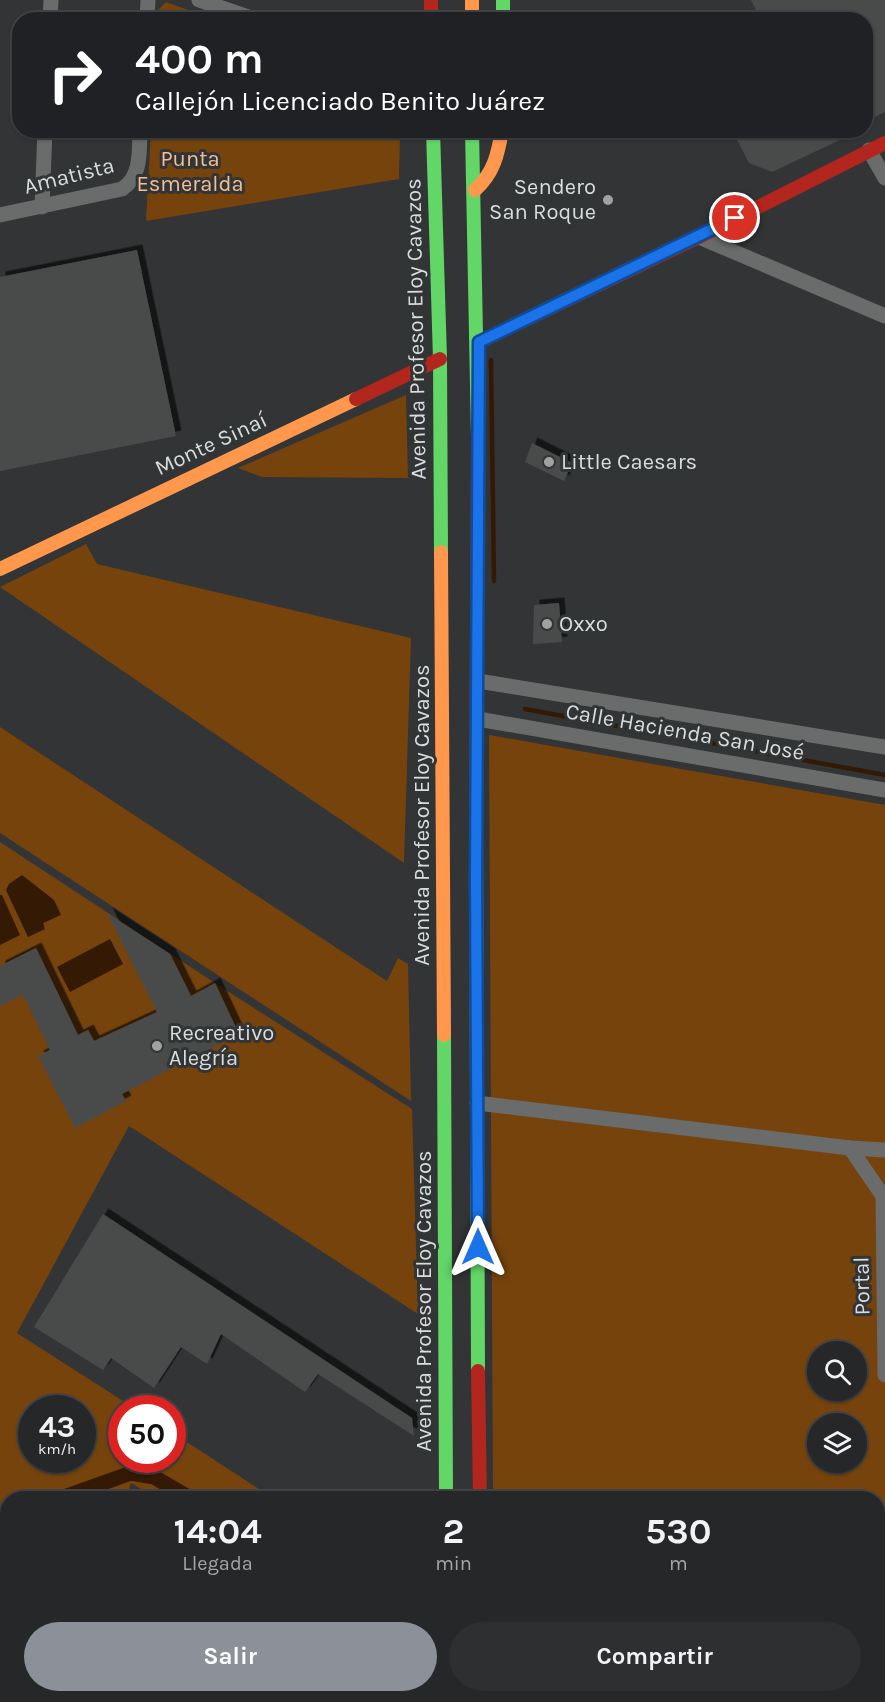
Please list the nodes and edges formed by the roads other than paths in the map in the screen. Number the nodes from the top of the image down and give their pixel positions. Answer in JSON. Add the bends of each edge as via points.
{"nodes":[{"id":1,"x":199,"y":0,"type":"edge"},
{"id":2,"x":234,"y":12,"type":"edge"},
{"id":3,"x":45,"y":138,"type":"edge"},
{"id":4,"x":140,"y":138,"type":"edge"},
{"id":5,"x":433,"y":138,"type":"edge"},
{"id":6,"x":472,"y":138,"type":"edge"},
{"id":7,"x":501,"y":138,"type":"edge"},
{"id":8,"x":885,"y":143,"type":"edge"},
{"id":9,"x":869,"y":150,"type":"junction"},
{"id":10,"x":885,"y":178,"type":"edge"},
{"id":11,"x":475,"y":190,"type":"junction"},
{"id":12,"x":42,"y":207,"type":"junction"},
{"id":13,"x":0,"y":215,"type":"edge"},
{"id":14,"x":699,"y":237,"type":"junction"},
{"id":15,"x":885,"y":316,"type":"edge"},
{"id":16,"x":479,"y":342,"type":"junction"},
{"id":17,"x":440,"y":359,"type":"junction"},
{"id":18,"x":0,"y":569,"type":"edge"},
{"id":19,"x":478,"y":681,"type":"junction"},
{"id":20,"x":478,"y":719,"type":"junction"},
{"id":21,"x":885,"y":747,"type":"edge"},
{"id":22,"x":885,"y":790,"type":"edge"},
{"id":23,"x":477,"y":1103,"type":"junction"},
{"id":24,"x":850,"y":1148,"type":"junction"},
{"id":25,"x":885,"y":1150,"type":"edge"},
{"id":26,"x":884,"y":1196,"type":"edge"},
{"id":27,"x":444,"y":1197,"type":"junction"},
{"id":28,"x":467,"y":1246,"type":"junction"},
{"id":29,"x":444,"y":1276,"type":"junction"},
{"id":30,"x":477,"y":1326,"type":"junction"},
{"id":31,"x":885,"y":1375,"type":"edge"},
{"id":32,"x":446,"y":1491,"type":"edge"},
{"id":33,"x":480,"y":1491,"type":"edge"}],
"edges":[{"from":1,"to":2,"type":"street"},
{"from":3,"to":12,"type":"street"},
{"from":4,"to":12,"type":"street","name":"Amatista","via":[[136,175],[129,185],[112,193]]},
{"from":5,"to":17,"type":"main road","name":"Avenida Profesor Eloy Cavazos"},
{"from":6,"to":11,"type":"main road"},
{"from":7,"to":11,"type":"main road","via":[[492,174]]},
{"from":8,"to":9,"type":"main road"},
{"from":9,"to":10,"type":"street"},
{"from":9,"to":14,"type":"main road"},
{"from":11,"to":16,"type":"main road"},
{"from":12,"to":13,"type":"street","name":"Amatista"},
{"from":14,"to":15,"type":"street"},
{"from":14,"to":16,"type":"main road"},
{"from":16,"to":19,"type":"main road"},
{"from":17,"to":18,"type":"main road","name":"Monte Sinaí"},
{"from":17,"to":27,"type":"main road","name":"Avenida Profesor Eloy Cavazos"},
{"from":19,"to":20,"type":"main road"},
{"from":19,"to":21,"type":"street","name":"Calle Hacienda San José"},
{"from":20,"to":22,"type":"street","name":"Calle Hacienda San José"},
{"from":20,"to":23,"type":"main road"},
{"from":23,"to":24,"type":"street"},
{"from":23,"to":28,"type":"main road"},
{"from":24,"to":25,"type":"street"},
{"from":24,"to":26,"type":"street"},
{"from":26,"to":31,"type":"street","name":"Portal"},
{"from":27,"to":28,"type":"main road"},
{"from":27,"to":29,"type":"main road","name":"Avenida Profesor Eloy Cavazos"},
{"from":28,"to":30,"type":"main road"},
{"from":29,"to":30,"type":"main road","via":[[462,1271],[468,1278]]},
{"from":29,"to":32,"type":"main road","name":"Avenida Profesor Eloy Cavazos"},
{"from":30,"to":33,"type":"main road"}]}
